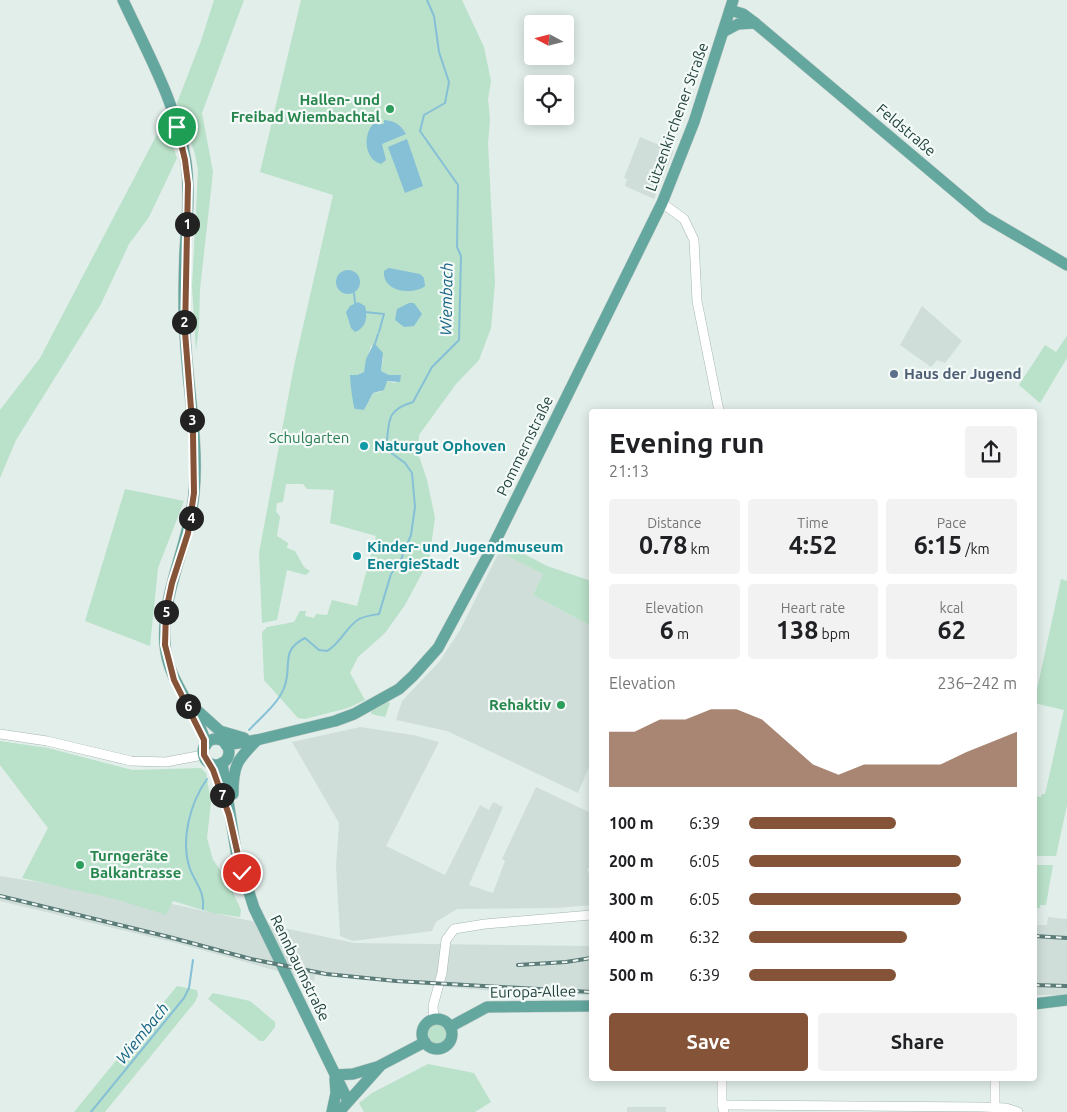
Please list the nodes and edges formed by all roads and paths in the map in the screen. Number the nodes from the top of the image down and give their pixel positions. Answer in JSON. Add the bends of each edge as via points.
{"nodes":[{"id":1,"x":123,"y":0,"type":"edge"},
{"id":2,"x":732,"y":5,"type":"edge"},
{"id":3,"x":755,"y":24,"type":"junction"},
{"id":4,"x":723,"y":32,"type":"junction"},
{"id":5,"x":662,"y":203,"type":"junction"},
{"id":6,"x":1067,"y":265,"type":"edge"},
{"id":7,"x":719,"y":409,"type":"edge"},
{"id":8,"x":186,"y":701,"type":"junction"},
{"id":9,"x":0,"y":734,"type":"edge"},
{"id":10,"x":257,"y":740,"type":"junction"},
{"id":11,"x":216,"y":752,"type":"junction"},
{"id":12,"x":229,"y":815,"type":"junction"},
{"id":13,"x":589,"y":915,"type":"edge"},
{"id":14,"x":1067,"y":1000,"type":"edge"},
{"id":15,"x":1037,"y":1004,"type":"edge"},
{"id":16,"x":589,"y":1006,"type":"edge"},
{"id":17,"x":1067,"y":1008,"type":"edge"},
{"id":18,"x":1037,"y":1012,"type":"edge"},
{"id":19,"x":434,"y":1019,"type":"junction"},
{"id":20,"x":450,"y":1026,"type":"junction"},
{"id":21,"x":424,"y":1042,"type":"junction"},
{"id":22,"x":381,"y":1065,"type":"junction"},
{"id":23,"x":335,"y":1075,"type":"junction"},
{"id":24,"x":722,"y":1081,"type":"edge"},
{"id":25,"x":995,"y":1081,"type":"edge"},
{"id":26,"x":348,"y":1101,"type":"junction"},
{"id":27,"x":995,"y":1107,"type":"junction"},
{"id":28,"x":723,"y":1109,"type":"edge"},
{"id":29,"x":332,"y":1112,"type":"edge"},
{"id":30,"x":339,"y":1112,"type":"edge"},
{"id":31,"x":1018,"y":1112,"type":"edge"}],
"edges":[{"from":1,"to":8,"type":"main road","name":"Rennbaumstraße","via":[[176,123],[188,184],[185,332],[195,471],[192,511],[172,583],[165,636],[169,667]]},
{"from":2,"to":3,"type":"main road","name":"Feldstraße"},
{"from":2,"to":4,"type":"main road","name":"Lützenkirchener Straße"},
{"from":3,"to":4,"type":"main road","via":[[738,24]]},
{"from":3,"to":6,"type":"main road","name":"Feldstraße","via":[[985,217]]},
{"from":4,"to":5,"type":"main road","name":"Lützenkirchener Straße","via":[[694,122]]},
{"from":5,"to":7,"type":"street","name":"Lützenkirchener Straße","via":[[684,219],[694,240],[697,301]]},
{"from":5,"to":10,"type":"main road","name":"Pommernstraße","via":[[453,622],[427,662],[397,690],[362,710],[335,721]]},
{"from":8,"to":10,"type":"main road","via":[[220,731],[235,738]]},
{"from":8,"to":11,"type":"main road","name":"Rennbaumstraße"},
{"from":9,"to":11,"type":"street","via":[[47,740],[132,761],[166,762]]},
{"from":10,"to":11,"type":"main road"},
{"from":10,"to":12,"type":"main road","via":[[240,756],[235,766],[233,806]]},
{"from":11,"to":12,"type":"main road","name":"Rennbaumstraße"},
{"from":12,"to":23,"type":"main road","name":"Rennbaumstraße","via":[[236,851],[254,908]]},
{"from":13,"to":19,"type":"street","via":[[454,929],[446,940],[433,1006]]},
{"from":14,"to":15,"type":"main road"},
{"from":16,"to":20,"type":"main road","name":"Europa-Allee","via":[[487,1007]]},
{"from":17,"to":18,"type":"main road"},
{"from":19,"to":20,"type":"main road","via":[[445,1021]]},
{"from":19,"to":21,"type":"main road","via":[[423,1028]]},
{"from":20,"to":21,"type":"main road","via":[[451,1040],[445,1047],[436,1049]]},
{"from":21,"to":22,"type":"main road"},
{"from":22,"to":23,"type":"main road","via":[[353,1074]]},
{"from":22,"to":26,"type":"main road"},
{"from":23,"to":26,"type":"main road","name":"Rennbaumstraße"},
{"from":23,"to":29,"type":"main road"},
{"from":24,"to":28,"type":"street"},
{"from":25,"to":27,"type":"street"},
{"from":26,"to":30,"type":"main road"},
{"from":27,"to":28,"type":"street"},
{"from":27,"to":31,"type":"street"}]}
